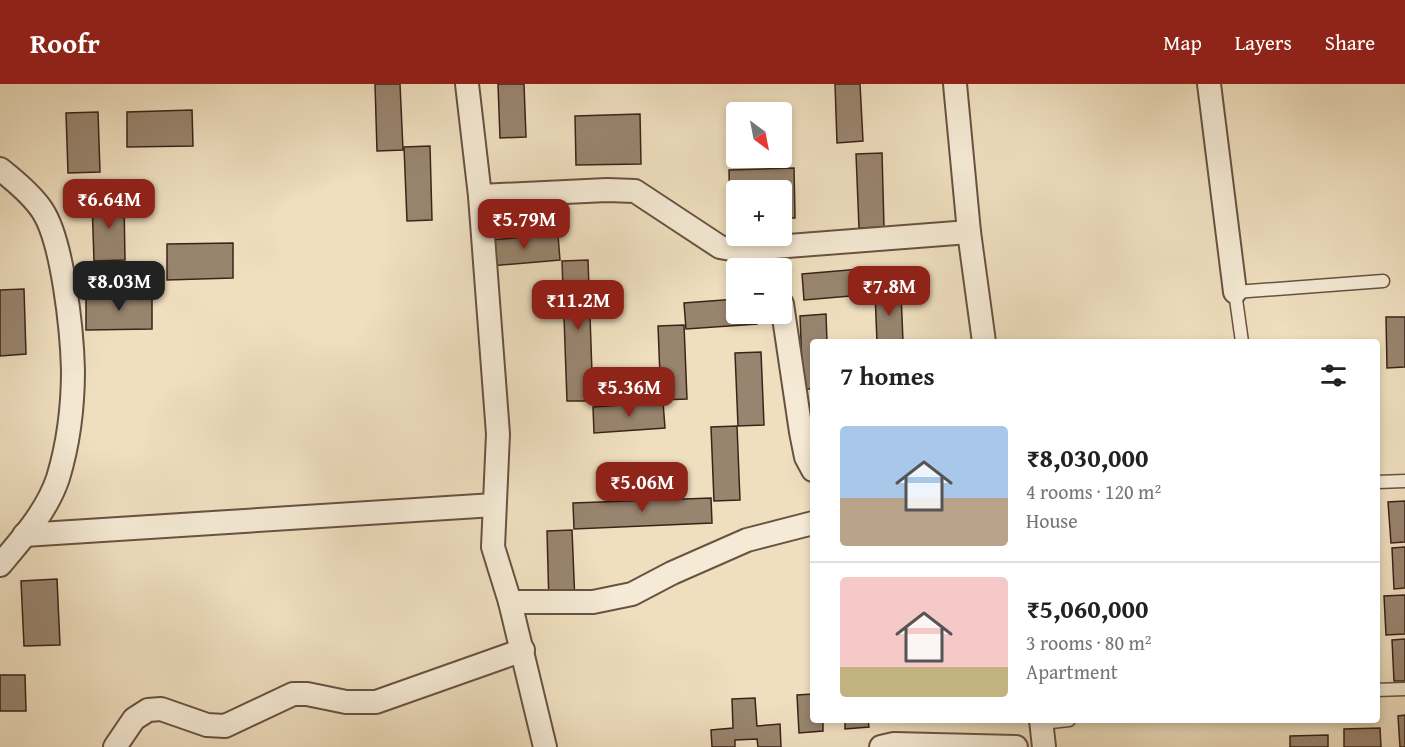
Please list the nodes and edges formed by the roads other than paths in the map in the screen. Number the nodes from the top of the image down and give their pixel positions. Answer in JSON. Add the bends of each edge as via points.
{"nodes":[{"id":1,"x":467,"y":84,"type":"edge"},
{"id":2,"x":955,"y":84,"type":"edge"},
{"id":3,"x":1209,"y":84,"type":"edge"},
{"id":4,"x":0,"y":169,"type":"edge"},
{"id":5,"x":480,"y":196,"type":"junction"},
{"id":6,"x":969,"y":232,"type":"junction"},
{"id":7,"x":1383,"y":281,"type":"dead end"},
{"id":8,"x":1235,"y":292,"type":"junction"},
{"id":9,"x":785,"y":324,"type":"edge"},
{"id":10,"x":984,"y":339,"type":"edge"},
{"id":11,"x":1242,"y":339,"type":"edge"},
{"id":12,"x":810,"y":464,"type":"edge"},
{"id":13,"x":1405,"y":481,"type":"edge"},
{"id":14,"x":1380,"y":482,"type":"edge"},
{"id":15,"x":494,"y":505,"type":"junction"},
{"id":16,"x":810,"y":524,"type":"edge"},
{"id":17,"x":24,"y":535,"type":"junction"},
{"id":18,"x":0,"y":565,"type":"edge"},
{"id":19,"x":510,"y":602,"type":"junction"},
{"id":20,"x":523,"y":650,"type":"junction"},
{"id":21,"x":1405,"y":689,"type":"edge"},
{"id":22,"x":1380,"y":690,"type":"edge"},
{"id":23,"x":1042,"y":723,"type":"edge"},
{"id":24,"x":115,"y":747,"type":"edge"},
{"id":25,"x":545,"y":747,"type":"edge"},
{"id":26,"x":881,"y":747,"type":"edge"},
{"id":27,"x":1016,"y":747,"type":"edge"},
{"id":28,"x":1044,"y":747,"type":"edge"}],
"edges":[{"from":1,"to":5,"type":"street"},
{"from":2,"to":6,"type":"street"},
{"from":3,"to":8,"type":"street"},
{"from":4,"to":17,"type":"street","via":[[42,210],[52,232],[64,285],[73,369],[58,478],[40,515]]},
{"from":5,"to":6,"type":"street","via":[[635,191],[720,248],[736,250]]},
{"from":5,"to":15,"type":"street","via":[[498,435]]},
{"from":6,"to":10,"type":"street"},
{"from":7,"to":8,"type":"lane"},
{"from":8,"to":11,"type":"lane"},
{"from":9,"to":12,"type":"street","via":[[801,432]]},
{"from":13,"to":14,"type":"lane"},
{"from":15,"to":17,"type":"street"},
{"from":15,"to":19,"type":"street","via":[[493,547]]},
{"from":16,"to":19,"type":"street","via":[[747,540],[632,594],[593,602]]},
{"from":17,"to":18,"type":"street"},
{"from":19,"to":20,"type":"street"},
{"from":20,"to":24,"type":"street","via":[[376,702],[293,694],[225,726],[207,725],[161,709],[148,710],[134,719]]},
{"from":20,"to":25,"type":"street"},
{"from":21,"to":22,"type":"lane"},
{"from":23,"to":28,"type":"street"},
{"from":26,"to":27,"type":"street"}]}
